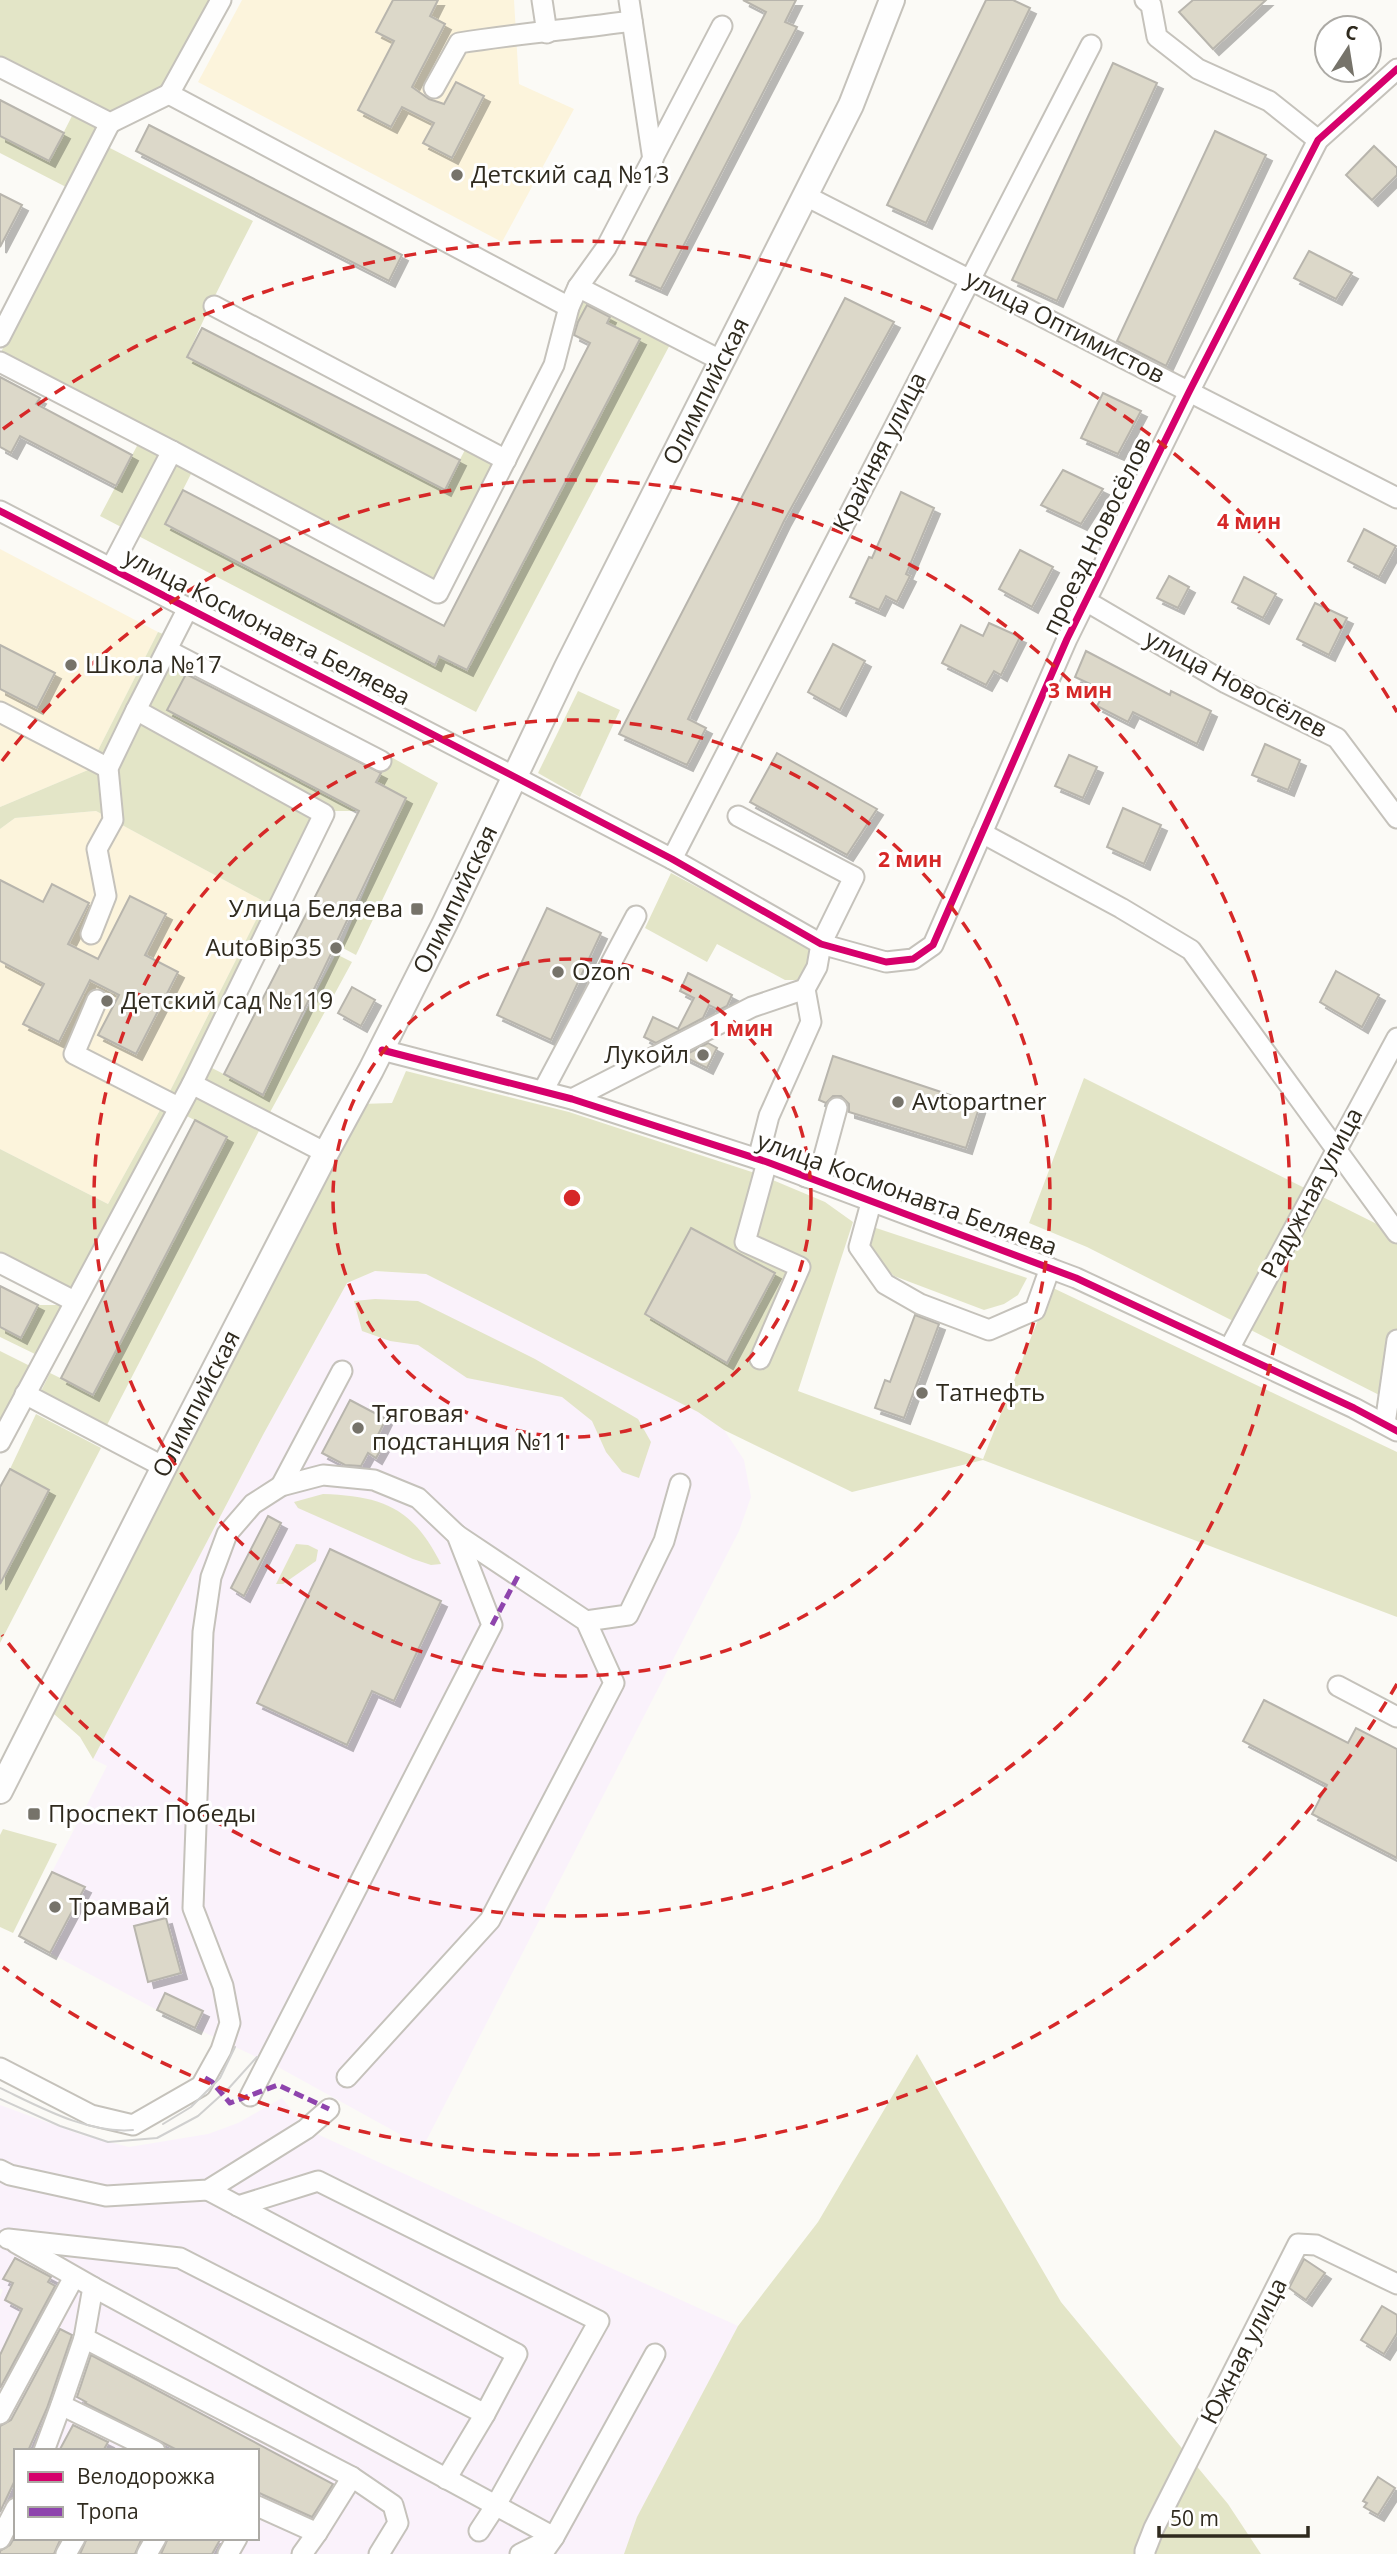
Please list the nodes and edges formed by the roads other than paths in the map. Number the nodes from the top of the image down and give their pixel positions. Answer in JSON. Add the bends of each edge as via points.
{"nodes":[{"id":1,"x":221,"y":0,"type":"edge"},
{"id":2,"x":542,"y":0,"type":"edge"},
{"id":3,"x":629,"y":0,"type":"edge"},
{"id":4,"x":892,"y":0,"type":"edge"},
{"id":5,"x":1145,"y":0,"type":"edge"},
{"id":6,"x":632,"y":21,"type":"junction"},
{"id":7,"x":722,"y":26,"type":"dead end"},
{"id":8,"x":547,"y":33,"type":"junction"},
{"id":9,"x":1091,"y":46,"type":"dead end"},
{"id":10,"x":0,"y":66,"type":"edge"},
{"id":11,"x":1397,"y":69,"type":"edge"},
{"id":12,"x":434,"y":88,"type":"dead end"},
{"id":13,"x":169,"y":94,"type":"junction"},
{"id":14,"x":110,"y":123,"type":"junction"},
{"id":15,"x":1318,"y":140,"type":"junction"},
{"id":16,"x":653,"y":160,"type":"junction"},
{"id":17,"x":806,"y":197,"type":"junction"},
{"id":18,"x":969,"y":278,"type":"junction"},
{"id":19,"x":578,"y":287,"type":"junction"},
{"id":20,"x":214,"y":306,"type":"dead end"},
{"id":21,"x":569,"y":307,"type":"junction"},
{"id":22,"x":0,"y":337,"type":"edge"},
{"id":23,"x":722,"y":361,"type":"junction"},
{"id":24,"x":0,"y":362,"type":"edge"},
{"id":25,"x":1189,"y":392,"type":"junction"},
{"id":26,"x":172,"y":451,"type":"junction"},
{"id":27,"x":506,"y":460,"type":"junction"},
{"id":28,"x":1397,"y":497,"type":"edge"},
{"id":29,"x":0,"y":511,"type":"edge"},
{"id":30,"x":111,"y":568,"type":"junction"},
{"id":31,"x":1086,"y":601,"type":"junction"},
{"id":32,"x":188,"y":608,"type":"junction"},
{"id":33,"x":167,"y":650,"type":"junction"},
{"id":34,"x":136,"y":710,"type":"junction"},
{"id":35,"x":0,"y":712,"type":"edge"},
{"id":36,"x":381,"y":761,"type":"dead end"},
{"id":37,"x":108,"y":768,"type":"junction"},
{"id":38,"x":515,"y":777,"type":"junction"},
{"id":39,"x":738,"y":816,"type":"dead end"},
{"id":40,"x":1397,"y":818,"type":"edge"},
{"id":41,"x":982,"y":833,"type":"junction"},
{"id":42,"x":672,"y":859,"type":"junction"},
{"id":43,"x":636,"y":916,"type":"dead end"},
{"id":44,"x":91,"y":934,"type":"dead end"},
{"id":45,"x":821,"y":944,"type":"junction"},
{"id":46,"x":805,"y":989,"type":"junction"},
{"id":47,"x":97,"y":1000,"type":"dead end"},
{"id":48,"x":1397,"y":1038,"type":"edge"},
{"id":49,"x":382,"y":1050,"type":"junction"},
{"id":50,"x":192,"y":1083,"type":"junction"},
{"id":51,"x":543,"y":1091,"type":"junction"},
{"id":52,"x":572,"y":1099,"type":"junction"},
{"id":53,"x":178,"y":1107,"type":"junction"},
{"id":54,"x":838,"y":1108,"type":"dead end"},
{"id":55,"x":1336,"y":1147,"type":"junction"},
{"id":56,"x":326,"y":1153,"type":"junction"},
{"id":57,"x":763,"y":1161,"type":"junction"},
{"id":58,"x":806,"y":1177,"type":"junction"},
{"id":59,"x":871,"y":1203,"type":"junction"},
{"id":60,"x":1397,"y":1233,"type":"edge"},
{"id":61,"x":0,"y":1263,"type":"edge"},
{"id":62,"x":1050,"y":1268,"type":"junction"},
{"id":63,"x":74,"y":1301,"type":"junction"},
{"id":64,"x":1397,"y":1340,"type":"edge"},
{"id":65,"x":1229,"y":1349,"type":"junction"},
{"id":66,"x":760,"y":1359,"type":"dead end"},
{"id":67,"x":342,"y":1371,"type":"dead end"},
{"id":68,"x":25,"y":1394,"type":"junction"},
{"id":69,"x":1391,"y":1428,"type":"edge"},
{"id":70,"x":0,"y":1442,"type":"edge"},
{"id":71,"x":164,"y":1467,"type":"junction"},
{"id":72,"x":680,"y":1484,"type":"dead end"},
{"id":73,"x":281,"y":1486,"type":"junction"},
{"id":74,"x":457,"y":1535,"type":"junction"},
{"id":75,"x":586,"y":1621,"type":"junction"},
{"id":76,"x":1338,"y":1686,"type":"dead end"},
{"id":77,"x":1397,"y":1717,"type":"edge"},
{"id":78,"x":0,"y":1791,"type":"edge"},
{"id":79,"x":0,"y":2068,"type":"edge"},
{"id":80,"x":347,"y":2077,"type":"dead end"},
{"id":81,"x":250,"y":2096,"type":"dead end"},
{"id":82,"x":329,"y":2109,"type":"dead end"},
{"id":83,"x":0,"y":2169,"type":"edge"},
{"id":84,"x":208,"y":2190,"type":"junction"},
{"id":85,"x":238,"y":2206,"type":"junction"},
{"id":86,"x":4,"y":2236,"type":"edge"},
{"id":87,"x":74,"y":2277,"type":"junction"},
{"id":88,"x":1397,"y":2284,"type":"edge"},
{"id":89,"x":93,"y":2287,"type":"junction"},
{"id":90,"x":84,"y":2338,"type":"junction"},
{"id":91,"x":655,"y":2354,"type":"dead end"},
{"id":92,"x":61,"y":2406,"type":"junction"},
{"id":93,"x":0,"y":2414,"type":"edge"},
{"id":94,"x":485,"y":2414,"type":"junction"},
{"id":95,"x":128,"y":2445,"type":"edge"},
{"id":96,"x":45,"y":2449,"type":"edge"},
{"id":97,"x":146,"y":2449,"type":"edge"},
{"id":98,"x":352,"y":2477,"type":"junction"},
{"id":99,"x":446,"y":2479,"type":"junction"},
{"id":100,"x":496,"y":2505,"type":"junction"},
{"id":101,"x":259,"y":2507,"type":"edge"},
{"id":102,"x":14,"y":2512,"type":"edge"},
{"id":103,"x":479,"y":2531,"type":"dead end"},
{"id":104,"x":317,"y":2533,"type":"junction"},
{"id":105,"x":554,"y":2537,"type":"junction"},
{"id":106,"x":0,"y":2539,"type":"edge"},
{"id":107,"x":302,"y":2554,"type":"edge"},
{"id":108,"x":379,"y":2554,"type":"edge"},
{"id":109,"x":520,"y":2554,"type":"edge"},
{"id":110,"x":542,"y":2554,"type":"edge"},
{"id":111,"x":1146,"y":2554,"type":"edge"}],
"edges":[{"from":1,"to":13,"type":"street"},
{"from":2,"to":8,"type":"street"},
{"from":3,"to":6,"type":"street"},
{"from":4,"to":17,"type":"main road","name":"Олимпийская","via":[[851,105]]},
{"from":5,"to":15,"type":"street","via":[[1152,5],[1157,37],[1198,69],[1269,101]]},
{"from":6,"to":8,"type":"street"},
{"from":6,"to":16,"type":"street"},
{"from":7,"to":16,"type":"street"},
{"from":8,"to":12,"type":"street","via":[[459,43]]},
{"from":9,"to":18,"type":"street","name":"Крайняя улица"},
{"from":10,"to":14,"type":"street"},
{"from":11,"to":15,"type":"street","name":"проезд Новосёлов"},
{"from":13,"to":14,"type":"street"},
{"from":13,"to":21,"type":"street"},
{"from":14,"to":22,"type":"street"},
{"from":15,"to":25,"type":"street","name":"проезд Новосёлов"},
{"from":16,"to":19,"type":"street","via":[[606,248]]},
{"from":17,"to":18,"type":"street","name":"улица Оптимистов"},
{"from":17,"to":23,"type":"main road","name":"Олимпийская"},
{"from":18,"to":25,"type":"street","name":"улица Оптимистов"},
{"from":18,"to":42,"type":"street","name":"Крайняя улица"},
{"from":19,"to":21,"type":"street"},
{"from":19,"to":23,"type":"street"},
{"from":20,"to":27,"type":"street"},
{"from":21,"to":27,"type":"street","via":[[554,365]]},
{"from":23,"to":38,"type":"main road","name":"Олимпийская"},
{"from":24,"to":26,"type":"street"},
{"from":25,"to":28,"type":"street","name":"улица Оптимистов"},
{"from":25,"to":31,"type":"street","name":"проезд Новосёлов"},
{"from":26,"to":27,"type":"street","via":[[438,593]]},
{"from":26,"to":30,"type":"street"},
{"from":29,"to":30,"type":"street","name":"улица Космонавта Беляева"},
{"from":30,"to":32,"type":"street","name":"улица Космонавта Беляева"},
{"from":31,"to":40,"type":"street","name":"улица Новосёлев","via":[[1226,683],[1337,738]]},
{"from":31,"to":41,"type":"street","name":"проезд Новосёлов"},
{"from":32,"to":33,"type":"street"},
{"from":32,"to":38,"type":"street","name":"улица Космонавта Беляева"},
{"from":33,"to":34,"type":"street"},
{"from":33,"to":36,"type":"street"},
{"from":34,"to":37,"type":"street"},
{"from":34,"to":50,"type":"street","via":[[324,814]]},
{"from":35,"to":37,"type":"street"},
{"from":37,"to":44,"type":"street","via":[[113,820],[97,849],[106,896]]},
{"from":38,"to":42,"type":"street","name":"улица Космонавта Беляева"},
{"from":38,"to":49,"type":"main road","name":"Олимпийская"},
{"from":39,"to":45,"type":"street","via":[[854,877]]},
{"from":41,"to":45,"type":"street","name":"проезд Новосёлов","via":[[933,945],[913,958],[886,962]]},
{"from":41,"to":55,"type":"street","via":[[1191,950]]},
{"from":42,"to":45,"type":"street","name":"проезд Новосёлов"},
{"from":43,"to":51,"type":"street"},
{"from":45,"to":46,"type":"street","via":[[817,967]]},
{"from":46,"to":52,"type":"street","via":[[752,1007]]},
{"from":46,"to":57,"type":"street","via":[[811,1022],[769,1116]]},
{"from":47,"to":53,"type":"street","via":[[74,1054]]},
{"from":48,"to":55,"type":"street","name":"Радужная улица"},
{"from":49,"to":51,"type":"street","name":"улица Космонавта Беляева"},
{"from":49,"to":56,"type":"main road","name":"Олимпийская"},
{"from":50,"to":53,"type":"street"},
{"from":50,"to":56,"type":"street"},
{"from":51,"to":52,"type":"street","name":"улица Космонавта Беляева"},
{"from":52,"to":57,"type":"street","name":"улица Космонавта Беляева"},
{"from":53,"to":63,"type":"street"},
{"from":54,"to":58,"type":"street","via":[[821,1167]]},
{"from":55,"to":60,"type":"street"},
{"from":55,"to":65,"type":"street","name":"Радужная улица"},
{"from":56,"to":71,"type":"main road","name":"Олимпийская"},
{"from":57,"to":58,"type":"street","name":"улица Космонавта Беляева"},
{"from":57,"to":66,"type":"street","via":[[745,1242],[800,1267]]},
{"from":58,"to":59,"type":"street","name":"улица Космонавта Беляева"},
{"from":59,"to":62,"type":"street","name":"улица Космонавта Беляева"},
{"from":59,"to":62,"type":"street","via":[[859,1247],[885,1284],[920,1304],[989,1330],[1035,1310]]},
{"from":61,"to":63,"type":"street"},
{"from":62,"to":65,"type":"street","name":"улица Космонавта Беляева"},
{"from":63,"to":68,"type":"street"},
{"from":64,"to":69,"type":"street"},
{"from":65,"to":69,"type":"street","name":"улица Космонавта Беляева"},
{"from":67,"to":73,"type":"street"},
{"from":68,"to":70,"type":"street"},
{"from":68,"to":71,"type":"street"},
{"from":71,"to":78,"type":"main road","name":"Олимпийская"},
{"from":72,"to":75,"type":"street","via":[[664,1541],[628,1615]]},
{"from":73,"to":74,"type":"street","via":[[323,1475],[374,1479],[418,1498]]},
{"from":73,"to":79,"type":"street","via":[[253,1504],[227,1534],[211,1577],[203,1632],[193,1908],[223,1986],[230,2024],[221,2050],[201,2086],[133,2125],[91,2115]]},
{"from":74,"to":75,"type":"street"},
{"from":74,"to":81,"type":"street","via":[[492,1625]]},
{"from":75,"to":80,"type":"street","via":[[614,1683],[490,1920]]},
{"from":76,"to":77,"type":"street"},
{"from":82,"to":84,"type":"street","via":[[306,2129]]},
{"from":83,"to":84,"type":"street","via":[[106,2196]]},
{"from":84,"to":85,"type":"street"},
{"from":85,"to":94,"type":"street","via":[[517,2354]]},
{"from":85,"to":100,"type":"street","via":[[318,2181],[599,2321]]},
{"from":86,"to":87,"type":"street"},
{"from":86,"to":94,"type":"street","via":[[180,2258]]},
{"from":87,"to":89,"type":"street"},
{"from":87,"to":93,"type":"street"},
{"from":88,"to":111,"type":"street","name":"Южная улица","via":[[1316,2245],[1298,2245],[1154,2528]]},
{"from":89,"to":90,"type":"street"},
{"from":89,"to":99,"type":"street"},
{"from":90,"to":92,"type":"street"},
{"from":90,"to":98,"type":"street"},
{"from":91,"to":105,"type":"street"},
{"from":92,"to":95,"type":"street"},
{"from":92,"to":96,"type":"street"},
{"from":94,"to":99,"type":"street"},
{"from":95,"to":97,"type":"street"},
{"from":98,"to":104,"type":"street"},
{"from":98,"to":108,"type":"street","via":[[393,2505],[398,2523]]},
{"from":99,"to":100,"type":"street"},
{"from":100,"to":103,"type":"street"},
{"from":100,"to":105,"type":"street"},
{"from":101,"to":104,"type":"street"},
{"from":102,"to":106,"type":"street"},
{"from":104,"to":107,"type":"street"},
{"from":105,"to":109,"type":"street"},
{"from":105,"to":110,"type":"street"}]}
